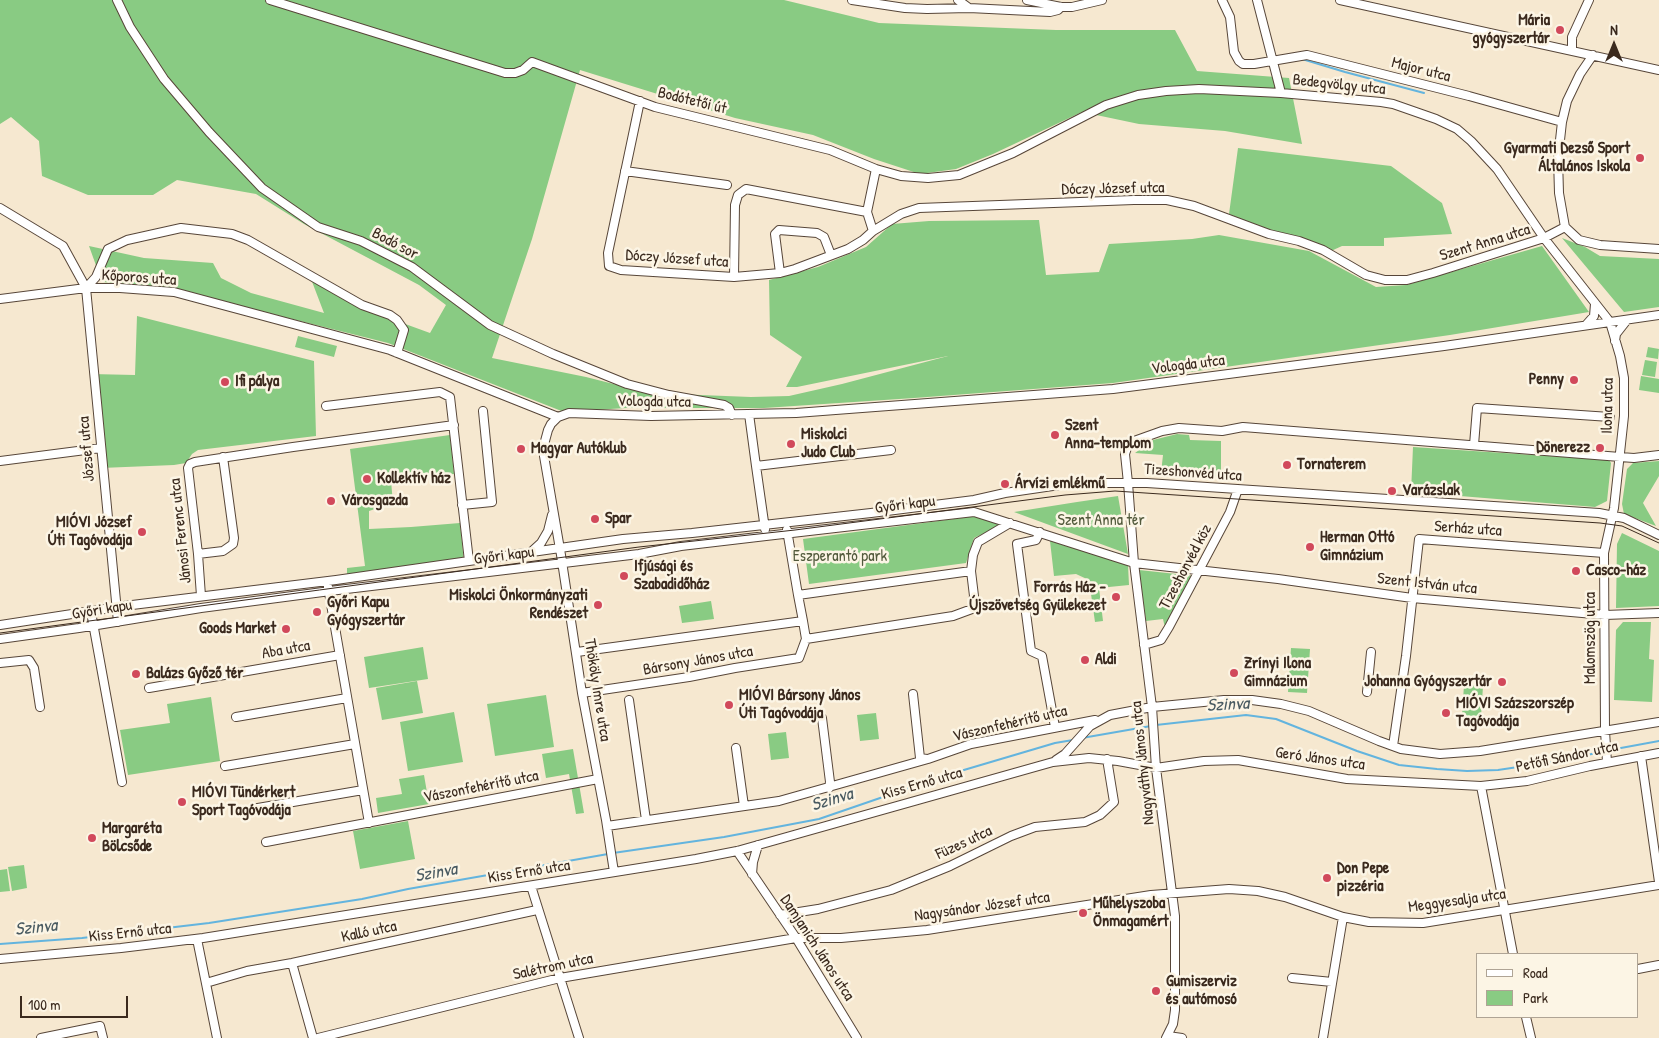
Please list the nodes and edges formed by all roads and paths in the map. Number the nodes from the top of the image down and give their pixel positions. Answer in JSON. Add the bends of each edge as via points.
{"nodes":[{"id":1,"x":117,"y":0,"type":"edge"},
{"id":2,"x":270,"y":0,"type":"edge"},
{"id":3,"x":852,"y":0,"type":"edge"},
{"id":4,"x":958,"y":0,"type":"edge"},
{"id":5,"x":1027,"y":0,"type":"edge"},
{"id":6,"x":1101,"y":0,"type":"edge"},
{"id":7,"x":1222,"y":0,"type":"edge"},
{"id":8,"x":1257,"y":0,"type":"edge"},
{"id":9,"x":1340,"y":0,"type":"edge"},
{"id":10,"x":1588,"y":0,"type":"edge"},
{"id":11,"x":1061,"y":7,"type":"junction"},
{"id":12,"x":969,"y":8,"type":"junction"},
{"id":13,"x":1572,"y":50,"type":"junction"},
{"id":14,"x":1593,"y":55,"type":"junction"},
{"id":15,"x":1273,"y":61,"type":"junction"},
{"id":16,"x":1659,"y":70,"type":"edge"},
{"id":17,"x":1281,"y":93,"type":"junction"},
{"id":18,"x":640,"y":101,"type":"junction"},
{"id":19,"x":1106,"y":105,"type":"joint"},
{"id":20,"x":1562,"y":122,"type":"junction"},
{"id":21,"x":876,"y":170,"type":"junction"},
{"id":22,"x":625,"y":171,"type":"junction"},
{"id":23,"x":727,"y":185,"type":"dead end"},
{"id":24,"x":0,"y":208,"type":"edge"},
{"id":25,"x":867,"y":212,"type":"junction"},
{"id":26,"x":1565,"y":227,"type":"junction"},
{"id":27,"x":873,"y":231,"type":"junction"},
{"id":28,"x":1544,"y":238,"type":"junction"},
{"id":29,"x":1659,"y":249,"type":"edge"},
{"id":30,"x":830,"y":255,"type":"junction"},
{"id":31,"x":780,"y":273,"type":"junction"},
{"id":32,"x":1433,"y":273,"type":"joint"},
{"id":33,"x":734,"y":276,"type":"junction"},
{"id":34,"x":86,"y":288,"type":"junction"},
{"id":35,"x":0,"y":299,"type":"edge"},
{"id":36,"x":1595,"y":304,"type":"junction"},
{"id":37,"x":1659,"y":315,"type":"edge"},
{"id":38,"x":1627,"y":320,"type":"junction"},
{"id":39,"x":1610,"y":322,"type":"junction"},
{"id":40,"x":1586,"y":325,"type":"junction"},
{"id":41,"x":1615,"y":341,"type":"junction"},
{"id":42,"x":397,"y":352,"type":"junction"},
{"id":43,"x":326,"y":406,"type":"dead end"},
{"id":44,"x":482,"y":411,"type":"dead end"},
{"id":45,"x":749,"y":414,"type":"junction"},
{"id":46,"x":732,"y":415,"type":"junction"},
{"id":47,"x":558,"y":417,"type":"junction"},
{"id":48,"x":1610,"y":417,"type":"dead end"},
{"id":49,"x":454,"y":425,"type":"junction"},
{"id":50,"x":1474,"y":445,"type":"junction"},
{"id":51,"x":101,"y":448,"type":"junction"},
{"id":52,"x":892,"y":450,"type":"dead end"},
{"id":53,"x":1659,"y":455,"type":"edge"},
{"id":54,"x":223,"y":457,"type":"junction"},
{"id":55,"x":1620,"y":458,"type":"junction"},
{"id":56,"x":0,"y":461,"type":"edge"},
{"id":57,"x":756,"y":466,"type":"junction"},
{"id":58,"x":1128,"y":483,"type":"junction"},
{"id":59,"x":1238,"y":489,"type":"junction"},
{"id":60,"x":462,"y":506,"type":"junction"},
{"id":61,"x":553,"y":513,"type":"junction"},
{"id":62,"x":1613,"y":515,"type":"junction"},
{"id":63,"x":1010,"y":522,"type":"junction"},
{"id":64,"x":785,"y":523,"type":"junction"},
{"id":65,"x":765,"y":525,"type":"junction"},
{"id":66,"x":1040,"y":532,"type":"junction"},
{"id":67,"x":787,"y":533,"type":"junction"},
{"id":68,"x":1659,"y":535,"type":"edge"},
{"id":69,"x":766,"y":536,"type":"junction"},
{"id":70,"x":560,"y":548,"type":"junction"},
{"id":71,"x":530,"y":553,"type":"junction"},
{"id":72,"x":1604,"y":553,"type":"junction"},
{"id":73,"x":198,"y":554,"type":"junction"},
{"id":74,"x":469,"y":561,"type":"junction"},
{"id":75,"x":562,"y":563,"type":"junction"},
{"id":76,"x":1134,"y":563,"type":"junction"},
{"id":77,"x":971,"y":570,"type":"junction"},
{"id":78,"x":1200,"y":570,"type":"junction"},
{"id":79,"x":327,"y":580,"type":"junction"},
{"id":80,"x":329,"y":591,"type":"junction"},
{"id":81,"x":798,"y":595,"type":"junction"},
{"id":82,"x":201,"y":596,"type":"junction"},
{"id":83,"x":1412,"y":598,"type":"junction"},
{"id":84,"x":116,"y":608,"type":"junction"},
{"id":85,"x":91,"y":612,"type":"junction"},
{"id":86,"x":1659,"y":613,"type":"edge"},
{"id":87,"x":1605,"y":615,"type":"junction"},
{"id":88,"x":803,"y":621,"type":"junction"},
{"id":89,"x":118,"y":622,"type":"junction"},
{"id":90,"x":0,"y":625,"type":"edge"},
{"id":91,"x":94,"y":626,"type":"junction"},
{"id":92,"x":0,"y":639,"type":"edge"},
{"id":93,"x":806,"y":639,"type":"junction"},
{"id":94,"x":1144,"y":645,"type":"junction"},
{"id":95,"x":577,"y":652,"type":"junction"},
{"id":96,"x":1371,"y":652,"type":"dead end"},
{"id":97,"x":340,"y":655,"type":"junction"},
{"id":98,"x":0,"y":663,"type":"edge"},
{"id":99,"x":149,"y":688,"type":"dead end"},
{"id":100,"x":1367,"y":692,"type":"dead end"},
{"id":101,"x":582,"y":693,"type":"junction"},
{"id":102,"x":913,"y":694,"type":"dead end"},
{"id":103,"x":347,"y":698,"type":"junction"},
{"id":104,"x":629,"y":700,"type":"dead end"},
{"id":105,"x":40,"y":707,"type":"dead end"},
{"id":106,"x":1152,"y":711,"type":"junction"},
{"id":107,"x":236,"y":716,"type":"dead end"},
{"id":108,"x":822,"y":718,"type":"dead end"},
{"id":109,"x":1099,"y":720,"type":"junction"},
{"id":110,"x":1659,"y":722,"type":"edge"},
{"id":111,"x":1055,"y":727,"type":"junction"},
{"id":112,"x":1605,"y":731,"type":"junction"},
{"id":113,"x":356,"y":744,"type":"junction"},
{"id":114,"x":1393,"y":746,"type":"junction"},
{"id":115,"x":736,"y":748,"type":"dead end"},
{"id":116,"x":1659,"y":753,"type":"edge"},
{"id":117,"x":1641,"y":756,"type":"junction"},
{"id":118,"x":928,"y":759,"type":"junction"},
{"id":119,"x":1107,"y":760,"type":"junction"},
{"id":120,"x":1053,"y":762,"type":"junction"},
{"id":121,"x":1607,"y":762,"type":"junction"},
{"id":122,"x":225,"y":766,"type":"dead end"},
{"id":123,"x":1156,"y":768,"type":"junction"},
{"id":124,"x":598,"y":779,"type":"junction"},
{"id":125,"x":122,"y":782,"type":"dead end"},
{"id":126,"x":1481,"y":786,"type":"junction"},
{"id":127,"x":829,"y":788,"type":"junction"},
{"id":128,"x":363,"y":790,"type":"junction"},
{"id":129,"x":744,"y":806,"type":"junction"},
{"id":130,"x":252,"y":809,"type":"dead end"},
{"id":131,"x":646,"y":820,"type":"junction"},
{"id":132,"x":369,"y":823,"type":"junction"},
{"id":133,"x":607,"y":826,"type":"junction"},
{"id":134,"x":266,"y":842,"type":"dead end"},
{"id":135,"x":758,"y":845,"type":"junction"},
{"id":136,"x":737,"y":851,"type":"junction"},
{"id":137,"x":614,"y":872,"type":"junction"},
{"id":138,"x":752,"y":874,"type":"junction"},
{"id":139,"x":1659,"y":883,"type":"edge"},
{"id":140,"x":531,"y":886,"type":"junction"},
{"id":141,"x":1172,"y":893,"type":"junction"},
{"id":142,"x":1505,"y":908,"type":"junction"},
{"id":143,"x":538,"y":910,"type":"junction"},
{"id":144,"x":780,"y":915,"type":"junction"},
{"id":145,"x":1343,"y":917,"type":"junction"},
{"id":146,"x":796,"y":938,"type":"junction"},
{"id":147,"x":198,"y":939,"type":"junction"},
{"id":148,"x":1513,"y":953,"type":"edge"},
{"id":149,"x":0,"y":959,"type":"edge"},
{"id":150,"x":292,"y":963,"type":"junction"},
{"id":151,"x":1659,"y":965,"type":"edge"},
{"id":152,"x":1639,"y":970,"type":"edge"},
{"id":153,"x":560,"y":978,"type":"junction"},
{"id":154,"x":1292,"y":978,"type":"dead end"},
{"id":155,"x":1332,"y":982,"type":"junction"},
{"id":156,"x":206,"y":983,"type":"junction"},
{"id":157,"x":1526,"y":1018,"type":"edge"},
{"id":158,"x":1167,"y":1037,"type":"edge"},
{"id":159,"x":41,"y":1038,"type":"edge"},
{"id":160,"x":103,"y":1038,"type":"edge"},
{"id":161,"x":217,"y":1038,"type":"edge"},
{"id":162,"x":313,"y":1038,"type":"edge"},
{"id":163,"x":318,"y":1038,"type":"edge"},
{"id":164,"x":579,"y":1038,"type":"edge"},
{"id":165,"x":858,"y":1038,"type":"edge"},
{"id":166,"x":1182,"y":1038,"type":"edge"},
{"id":167,"x":1323,"y":1038,"type":"edge"},
{"id":168,"x":1531,"y":1038,"type":"edge"}],
"edges":[{"from":1,"to":46,"type":"street","name":"Bodó sor","via":[[130,27],[164,79],[209,132],[262,188],[318,227],[361,242],[412,267],[490,325],[553,354],[627,384],[724,406]]},
{"from":2,"to":18,"type":"street","name":"Bodótetői út","via":[[505,73],[515,73],[532,62]]},
{"from":3,"to":12,"type":"street","via":[[905,8]]},
{"from":4,"to":12,"type":"street"},
{"from":5,"to":11,"type":"street"},
{"from":6,"to":11,"type":"street"},
{"from":7,"to":15,"type":"street","name":"Major utca","via":[[1230,17],[1234,52],[1239,61],[1254,64]]},
{"from":8,"to":15,"type":"street"},
{"from":9,"to":13,"type":"street"},
{"from":10,"to":13,"type":"street","via":[[1572,37]]},
{"from":11,"to":12,"type":"street","via":[[1050,12]]},
{"from":13,"to":14,"type":"street"},
{"from":14,"to":16,"type":"street"},
{"from":14,"to":20,"type":"street","via":[[1567,101]]},
{"from":15,"to":17,"type":"street"},
{"from":15,"to":20,"type":"street","name":"Major utca","via":[[1307,55]]},
{"from":17,"to":19,"type":"street","name":"Bedegvölgy utca","via":[[1199,89],[1166,91]]},
{"from":17,"to":28,"type":"street","name":"Bedegvölgy utca","via":[[1393,104],[1457,130],[1496,168]]},
{"from":18,"to":21,"type":"street","name":"Bodótetői út","via":[[830,150]]},
{"from":18,"to":22,"type":"street","name":"Dóczy József utca"},
{"from":19,"to":21,"type":"street","name":"Bodótetői út","via":[[1013,153],[959,175],[928,178]]},
{"from":20,"to":26,"type":"street","via":[[1558,158],[1559,193]]},
{"from":21,"to":25,"type":"street"},
{"from":22,"to":23,"type":"street"},
{"from":22,"to":33,"type":"street","name":"Dóczy József utca","via":[[608,253],[609,266],[621,270]]},
{"from":24,"to":34,"type":"street","via":[[64,246]]},
{"from":25,"to":27,"type":"street"},
{"from":25,"to":33,"type":"street","via":[[746,189],[738,195],[735,206]]},
{"from":26,"to":28,"type":"street","name":"Szent Anna utca"},
{"from":26,"to":29,"type":"street","via":[[1579,240],[1600,245]]},
{"from":27,"to":30,"type":"street","name":"Dóczy József utca","via":[[848,249]]},
{"from":27,"to":32,"type":"street","name":"Dóczy József utca","via":[[901,214],[919,208],[1167,200],[1315,246],[1366,276],[1407,280]]},
{"from":28,"to":32,"type":"street","name":"Szent Anna utca"},
{"from":28,"to":36,"type":"street","name":"Ilona utca"},
{"from":30,"to":31,"type":"street","name":"Dóczy József utca"},
{"from":30,"to":31,"type":"street","via":[[824,237],[817,233],[779,230],[775,234]]},
{"from":31,"to":33,"type":"street","name":"Dóczy József utca"},
{"from":34,"to":35,"type":"street"},
{"from":34,"to":42,"type":"street","name":"Kőporos utca","via":[[174,292]]},
{"from":34,"to":42,"type":"street","name":"Kőporos utca","via":[[96,276],[108,249],[127,240],[181,228],[232,234],[362,305],[390,314],[404,330]]},
{"from":34,"to":51,"type":"street","name":"József utca"},
{"from":36,"to":39,"type":"street","name":"Ilona utca"},
{"from":36,"to":40,"type":"street","via":[[1594,316]]},
{"from":37,"to":38,"type":"street","name":"Vologda utca"},
{"from":38,"to":39,"type":"street","name":"Vologda utca"},
{"from":38,"to":41,"type":"street","via":[[1616,334]]},
{"from":39,"to":40,"type":"street","name":"Vologda utca"},
{"from":39,"to":41,"type":"street","name":"Ilona utca"},
{"from":40,"to":45,"type":"street","name":"Vologda utca","via":[[1113,389]]},
{"from":41,"to":55,"type":"street","name":"Ilona utca","via":[[1624,378]]},
{"from":42,"to":47,"type":"street","name":"Kőporos utca"},
{"from":43,"to":49,"type":"street","via":[[440,392],[450,396]]},
{"from":44,"to":60,"type":"street","via":[[492,502]]},
{"from":45,"to":46,"type":"street","name":"Vologda utca"},
{"from":45,"to":57,"type":"street"},
{"from":46,"to":47,"type":"street","name":"Vologda utca","via":[[569,413]]},
{"from":47,"to":61,"type":"street","name":"Thököly Imre utca","via":[[551,424],[544,441]]},
{"from":48,"to":50,"type":"street","via":[[1477,408]]},
{"from":49,"to":54,"type":"street"},
{"from":49,"to":60,"type":"street"},
{"from":50,"to":55,"type":"street","name":"Tizeshonvéd utca"},
{"from":50,"to":58,"type":"street","name":"Tizeshonvéd utca","via":[[1243,427],[1222,431],[1179,428],[1144,437],[1127,448]]},
{"from":51,"to":56,"type":"street"},
{"from":51,"to":84,"type":"street","name":"József utca"},
{"from":52,"to":57,"type":"street"},
{"from":53,"to":55,"type":"street","name":"Tizeshonvéd utca"},
{"from":54,"to":73,"type":"street","name":"Jánosi Ferenc utca","via":[[194,462],[188,468]]},
{"from":54,"to":73,"type":"street","via":[[233,544],[223,551]]},
{"from":55,"to":62,"type":"street","name":"Ilona utca"},
{"from":57,"to":65,"type":"street"},
{"from":58,"to":59,"type":"street","name":"Tizeshonvéd utca"},
{"from":58,"to":64,"type":"street","name":"Győri kapu","via":[[1073,483],[974,500]]},
{"from":58,"to":76,"type":"street","name":"Nagyváthy János utca"},
{"from":59,"to":62,"type":"street","name":"Tizeshonvéd utca"},
{"from":59,"to":78,"type":"street","name":"Tizeshonvéd köz","via":[[1230,512]]},
{"from":60,"to":74,"type":"street"},
{"from":61,"to":70,"type":"street","name":"Thököly Imre utca"},
{"from":61,"to":71,"type":"street","name":"Thököly Imre utca","via":[[548,531]]},
{"from":62,"to":68,"type":"street","name":"Tizeshonvéd utca"},
{"from":62,"to":72,"type":"street","name":"Malomszög utca"},
{"from":63,"to":66,"type":"street"},
{"from":63,"to":67,"type":"street","name":"Győri kapu","via":[[974,512]]},
{"from":63,"to":77,"type":"street","via":[[978,542],[972,555]]},
{"from":64,"to":65,"type":"street","name":"Győri kapu"},
{"from":64,"to":67,"type":"street"},
{"from":65,"to":69,"type":"street"},
{"from":65,"to":70,"type":"street","name":"Győri kapu"},
{"from":66,"to":76,"type":"street"},
{"from":66,"to":111,"type":"street","via":[[1036,540],[1017,544],[1031,650],[1042,656]]},
{"from":67,"to":69,"type":"street","name":"Győri kapu"},
{"from":67,"to":81,"type":"street"},
{"from":69,"to":75,"type":"street","name":"Győri kapu"},
{"from":70,"to":71,"type":"street","name":"Győri kapu"},
{"from":70,"to":75,"type":"street","name":"Thököly Imre utca"},
{"from":71,"to":74,"type":"street","name":"Győri kapu"},
{"from":72,"to":83,"type":"street","name":"Serház utca","via":[[1419,539]]},
{"from":72,"to":87,"type":"street","name":"Malomszög utca"},
{"from":73,"to":82,"type":"street","name":"Jánosi Ferenc utca"},
{"from":74,"to":79,"type":"street","name":"Győri kapu"},
{"from":75,"to":80,"type":"street","name":"Győri kapu"},
{"from":75,"to":95,"type":"street","name":"Thököly Imre utca"},
{"from":76,"to":78,"type":"street","name":"Szent István utca"},
{"from":76,"to":94,"type":"street","name":"Nagyváthy János utca"},
{"from":77,"to":81,"type":"street"},
{"from":77,"to":93,"type":"street","via":[[972,609],[953,616]]},
{"from":78,"to":83,"type":"street","name":"Szent István utca"},
{"from":78,"to":94,"type":"street","name":"Tizeshonvéd köz","via":[[1161,640]]},
{"from":79,"to":80,"type":"street"},
{"from":79,"to":82,"type":"street","name":"Győri kapu"},
{"from":80,"to":89,"type":"street","name":"Győri kapu"},
{"from":80,"to":97,"type":"street"},
{"from":81,"to":88,"type":"street"},
{"from":82,"to":84,"type":"street","name":"Győri kapu"},
{"from":83,"to":87,"type":"street","name":"Szent István utca"},
{"from":83,"to":114,"type":"street","name":"Serház utca"},
{"from":84,"to":85,"type":"street","name":"Győri kapu"},
{"from":84,"to":89,"type":"street","name":"József utca"},
{"from":85,"to":90,"type":"street","name":"Győri kapu"},
{"from":85,"to":91,"type":"street"},
{"from":86,"to":87,"type":"street","name":"Szent István utca"},
{"from":87,"to":112,"type":"street","name":"Malomszög utca"},
{"from":88,"to":93,"type":"street"},
{"from":88,"to":95,"type":"street","name":"Bársony János utca"},
{"from":89,"to":91,"type":"street","name":"Győri kapu"},
{"from":91,"to":92,"type":"street","name":"Győri kapu"},
{"from":91,"to":125,"type":"street"},
{"from":93,"to":101,"type":"street","name":"Bársony János utca","via":[[799,658]]},
{"from":94,"to":106,"type":"street","name":"Nagyváthy János utca"},
{"from":95,"to":101,"type":"street","name":"Thököly Imre utca"},
{"from":96,"to":100,"type":"street"},
{"from":97,"to":99,"type":"street","name":"Aba utca"},
{"from":97,"to":103,"type":"street"},
{"from":98,"to":105,"type":"street","via":[[29,660],[34,668]]},
{"from":101,"to":124,"type":"street","name":"Thököly Imre utca"},
{"from":102,"to":118,"type":"street","via":[[920,758]]},
{"from":103,"to":107,"type":"street"},
{"from":103,"to":113,"type":"street"},
{"from":104,"to":131,"type":"street"},
{"from":106,"to":109,"type":"street","name":"Petőfi Sándor utca","via":[[1110,715]]},
{"from":106,"to":114,"type":"street","name":"Petőfi Sándor utca","via":[[1224,700],[1281,704],[1309,711]]},
{"from":106,"to":123,"type":"street","name":"Nagyváthy János utca"},
{"from":108,"to":127,"type":"street"},
{"from":109,"to":111,"type":"street","name":"Vászonfehérítő utca"},
{"from":109,"to":120,"type":"street","name":"Kiss Ernő utca"},
{"from":110,"to":112,"type":"street","name":"Petőfi Sándor utca"},
{"from":111,"to":118,"type":"street","name":"Vászonfehérítő utca","via":[[971,744]]},
{"from":112,"to":114,"type":"street","name":"Petőfi Sándor utca","via":[[1480,751],[1440,754]]},
{"from":112,"to":121,"type":"street","name":"Malomszög utca"},
{"from":113,"to":122,"type":"street"},
{"from":113,"to":128,"type":"street"},
{"from":115,"to":129,"type":"street"},
{"from":116,"to":117,"type":"street","name":"Petőfi Sándor utca"},
{"from":117,"to":121,"type":"street","name":"Petőfi Sándor utca"},
{"from":117,"to":139,"type":"street"},
{"from":118,"to":127,"type":"street","name":"Vászonfehérítő utca"},
{"from":119,"to":120,"type":"street","name":"Kiss Ernő utca","via":[[1089,758]]},
{"from":119,"to":123,"type":"street","name":"Kiss Ernő utca"},
{"from":119,"to":144,"type":"street","name":"Füzes utca","via":[[1114,802],[1100,815],[1085,822],[1035,827],[891,890]]},
{"from":120,"to":135,"type":"street","name":"Kiss Ernő utca"},
{"from":121,"to":126,"type":"street","name":"Petőfi Sándor utca","via":[[1527,781]]},
{"from":123,"to":126,"type":"street","name":"Geró János utca","via":[[1238,760],[1347,779]]},
{"from":123,"to":141,"type":"street","name":"Nagyváthy János utca"},
{"from":124,"to":132,"type":"street","name":"Vászonfehérítő utca"},
{"from":124,"to":133,"type":"street","name":"Thököly Imre utca"},
{"from":126,"to":142,"type":"street"},
{"from":127,"to":129,"type":"street","name":"Vászonfehérítő utca"},
{"from":128,"to":130,"type":"street"},
{"from":128,"to":132,"type":"street"},
{"from":129,"to":131,"type":"street","name":"Vászonfehérítő utca"},
{"from":131,"to":133,"type":"street","name":"Vászonfehérítő utca"},
{"from":132,"to":134,"type":"street"},
{"from":133,"to":137,"type":"street","name":"Thököly Imre utca"},
{"from":135,"to":136,"type":"street","name":"Kiss Ernő utca"},
{"from":135,"to":138,"type":"street"},
{"from":136,"to":137,"type":"street","name":"Kiss Ernő utca"},
{"from":136,"to":138,"type":"street","name":"Damjanich János utca"},
{"from":137,"to":140,"type":"street","name":"Kiss Ernő utca"},
{"from":138,"to":144,"type":"street","name":"Damjanich János utca"},
{"from":139,"to":142,"type":"street","name":"Meggyesalja utca"},
{"from":140,"to":143,"type":"street"},
{"from":140,"to":147,"type":"street","name":"Kiss Ernő utca"},
{"from":141,"to":145,"type":"street","name":"Meggyesalja utca","via":[[1229,889],[1258,891]]},
{"from":141,"to":146,"type":"street","name":"Nagysándor József utca","via":[[927,930],[841,938]]},
{"from":141,"to":158,"type":"street","name":"Nagyváthy János utca","via":[[1175,1010]]},
{"from":142,"to":145,"type":"street","name":"Meggyesalja utca","via":[[1423,923],[1369,922]]},
{"from":142,"to":148,"type":"street"},
{"from":143,"to":150,"type":"street","name":"Kalló utca"},
{"from":143,"to":153,"type":"street"},
{"from":144,"to":146,"type":"street","name":"Damjanich János utca"},
{"from":145,"to":155,"type":"street"},
{"from":146,"to":153,"type":"street","name":"Salétrom utca"},
{"from":146,"to":165,"type":"street","name":"Damjanich János utca"},
{"from":147,"to":149,"type":"street","name":"Kiss Ernő utca"},
{"from":147,"to":156,"type":"street"},
{"from":150,"to":156,"type":"street","name":"Kalló utca"},
{"from":150,"to":162,"type":"street"},
{"from":151,"to":152,"type":"street"},
{"from":153,"to":163,"type":"street","name":"Salétrom utca"},
{"from":153,"to":164,"type":"street"},
{"from":154,"to":155,"type":"street"},
{"from":155,"to":167,"type":"street"},
{"from":156,"to":161,"type":"street"},
{"from":157,"to":168,"type":"street"},
{"from":158,"to":166,"type":"street"},
{"from":159,"to":160,"type":"street","via":[[100,1026]]}]}
